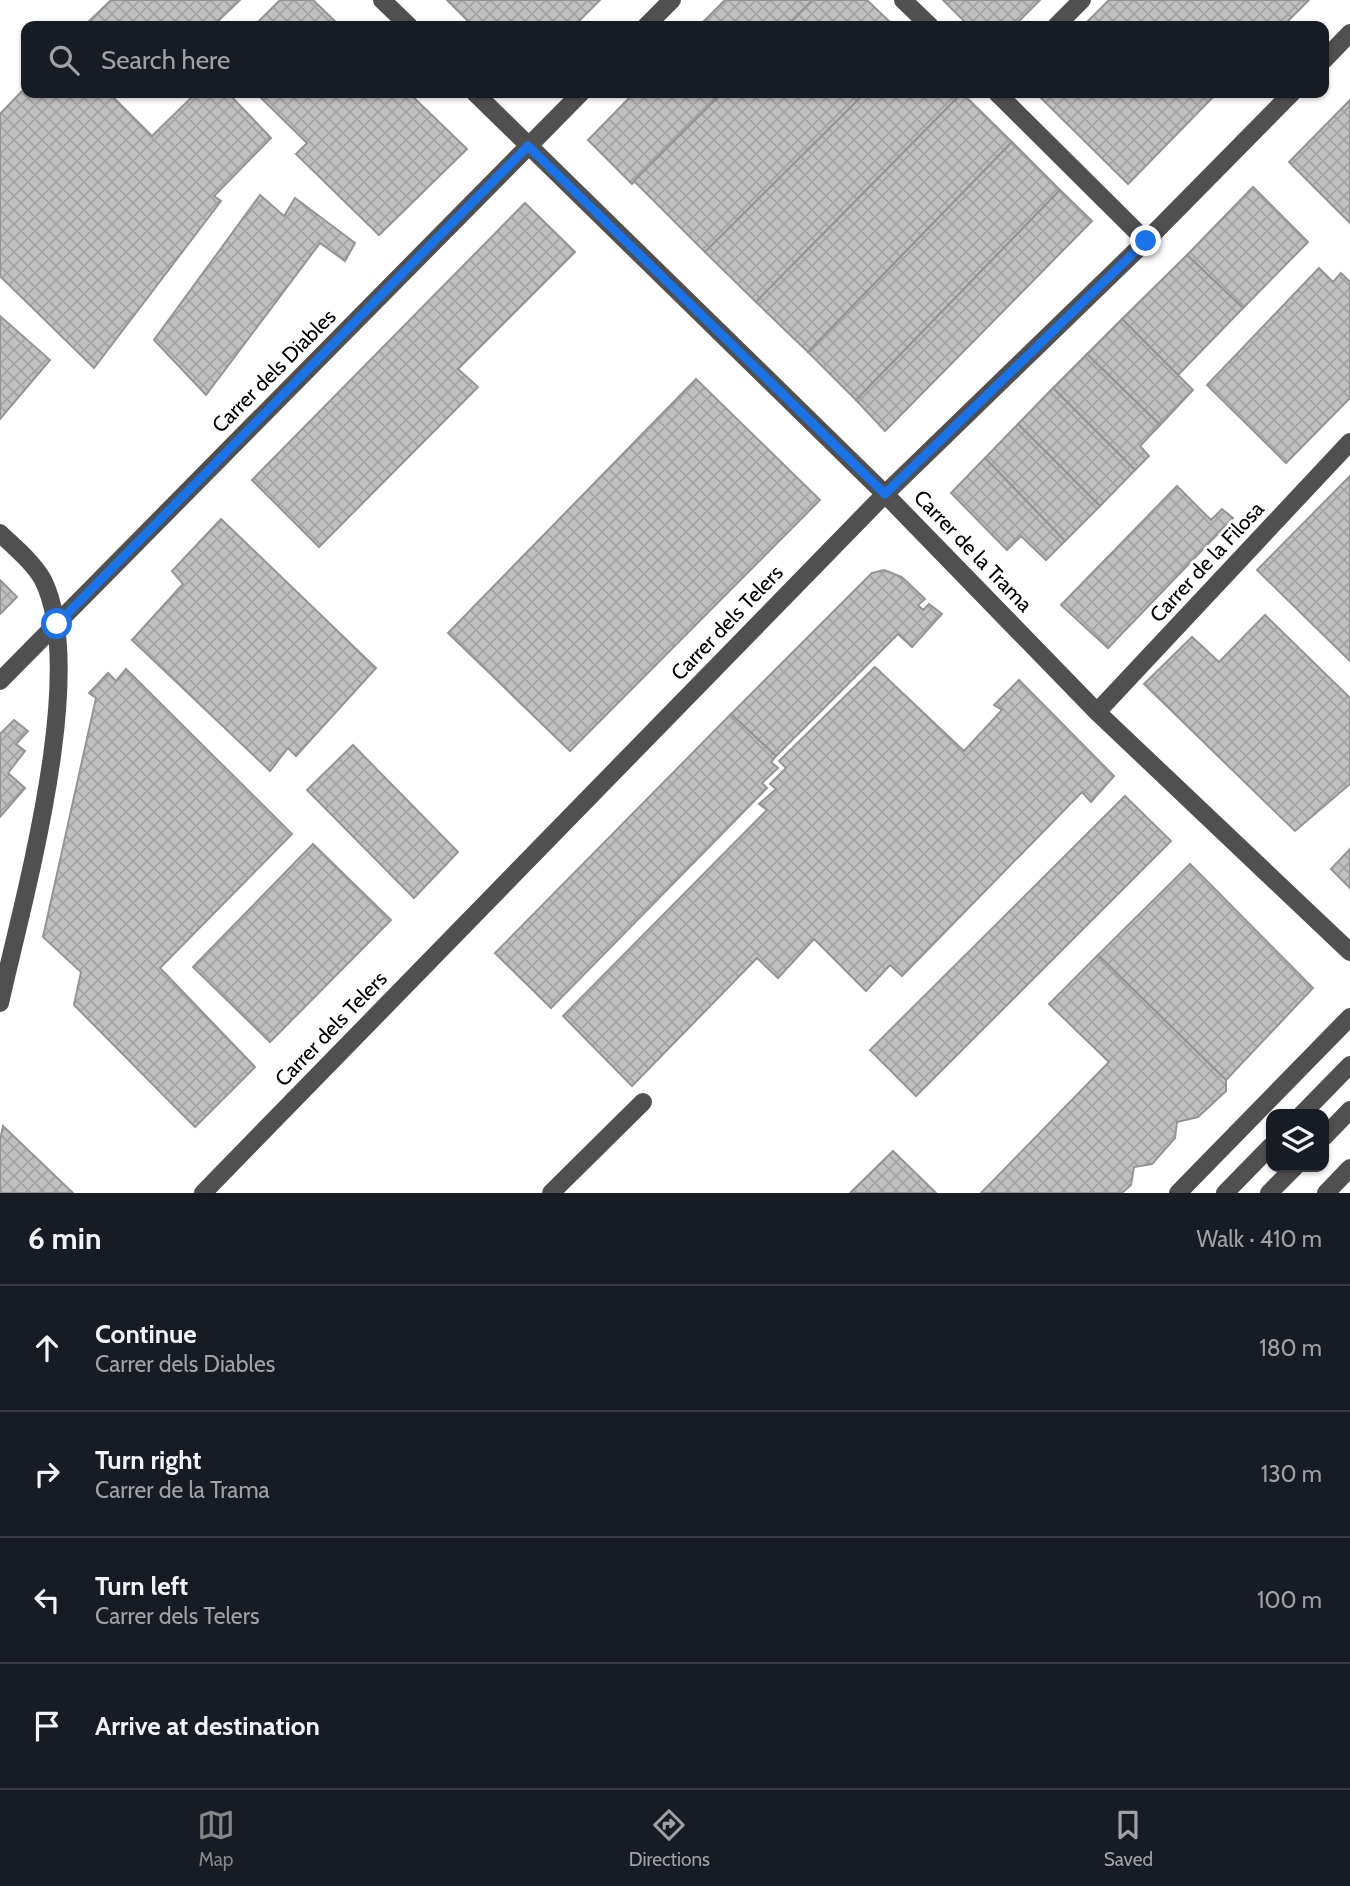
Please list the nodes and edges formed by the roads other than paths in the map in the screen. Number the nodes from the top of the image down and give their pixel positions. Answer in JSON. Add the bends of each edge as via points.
{"nodes":[{"id":1,"x":383,"y":0,"type":"edge"},
{"id":2,"x":672,"y":0,"type":"edge"},
{"id":3,"x":903,"y":0,"type":"edge"},
{"id":4,"x":1082,"y":0,"type":"edge"},
{"id":5,"x":404,"y":21,"type":"edge"},
{"id":6,"x":651,"y":21,"type":"edge"},
{"id":7,"x":925,"y":21,"type":"edge"},
{"id":8,"x":1061,"y":21,"type":"edge"},
{"id":9,"x":1350,"y":33,"type":"edge"},
{"id":10,"x":1329,"y":55,"type":"edge"},
{"id":11,"x":480,"y":98,"type":"edge"},
{"id":12,"x":576,"y":98,"type":"edge"},
{"id":13,"x":1003,"y":98,"type":"edge"},
{"id":14,"x":1287,"y":98,"type":"edge"},
{"id":15,"x":528,"y":146,"type":"junction"},
{"id":16,"x":1146,"y":241,"type":"junction"},
{"id":17,"x":1350,"y":442,"type":"edge"},
{"id":18,"x":885,"y":494,"type":"junction"},
{"id":19,"x":0,"y":533,"type":"edge"},
{"id":20,"x":57,"y":624,"type":"junction"},
{"id":21,"x":0,"y":681,"type":"edge"},
{"id":22,"x":1097,"y":712,"type":"junction"},
{"id":23,"x":1350,"y":952,"type":"edge"},
{"id":24,"x":0,"y":1003,"type":"edge"},
{"id":25,"x":1349,"y":1019,"type":"edge"},
{"id":26,"x":1350,"y":1065,"type":"edge"},
{"id":27,"x":643,"y":1102,"type":"dead end"},
{"id":28,"x":1307,"y":1109,"type":"edge"},
{"id":29,"x":1350,"y":1110,"type":"edge"},
{"id":30,"x":1329,"y":1132,"type":"edge"},
{"id":31,"x":1266,"y":1151,"type":"edge"},
{"id":32,"x":1350,"y":1168,"type":"edge"},
{"id":33,"x":1290,"y":1172,"type":"edge"},
{"id":34,"x":203,"y":1193,"type":"edge"},
{"id":35,"x":551,"y":1193,"type":"edge"},
{"id":36,"x":1178,"y":1193,"type":"edge"},
{"id":37,"x":1225,"y":1193,"type":"edge"},
{"id":38,"x":1269,"y":1193,"type":"edge"},
{"id":39,"x":1326,"y":1193,"type":"edge"}],
"edges":[{"from":1,"to":5,"type":"street"},
{"from":2,"to":6,"type":"street"},
{"from":3,"to":7,"type":"street"},
{"from":4,"to":8,"type":"street"},
{"from":9,"to":10,"type":"street"},
{"from":11,"to":15,"type":"street","name":"Carrer de la Trama"},
{"from":12,"to":15,"type":"street","name":"Carrer dels Diables"},
{"from":13,"to":16,"type":"street"},
{"from":14,"to":16,"type":"street","name":"Carrer dels Telers"},
{"from":15,"to":18,"type":"street","name":"Carrer de la Trama"},
{"from":15,"to":20,"type":"street","name":"Carrer dels Diables"},
{"from":16,"to":18,"type":"street","name":"Carrer dels Telers"},
{"from":17,"to":22,"type":"street","name":"Carrer de la Filosa"},
{"from":18,"to":22,"type":"street","name":"Carrer de la Trama"},
{"from":18,"to":34,"type":"street","name":"Carrer dels Telers"},
{"from":19,"to":20,"type":"street","via":[[42,578]]},
{"from":20,"to":21,"type":"street","name":"Carrer dels Diables"},
{"from":20,"to":24,"type":"street","via":[[57,682],[46,795]]},
{"from":22,"to":23,"type":"street","name":"Carrer de la Trama"},
{"from":25,"to":36,"type":"street"},
{"from":26,"to":28,"type":"street"},
{"from":27,"to":35,"type":"street"},
{"from":29,"to":30,"type":"street"},
{"from":31,"to":37,"type":"street"},
{"from":32,"to":39,"type":"street"},
{"from":33,"to":38,"type":"street"}]}
